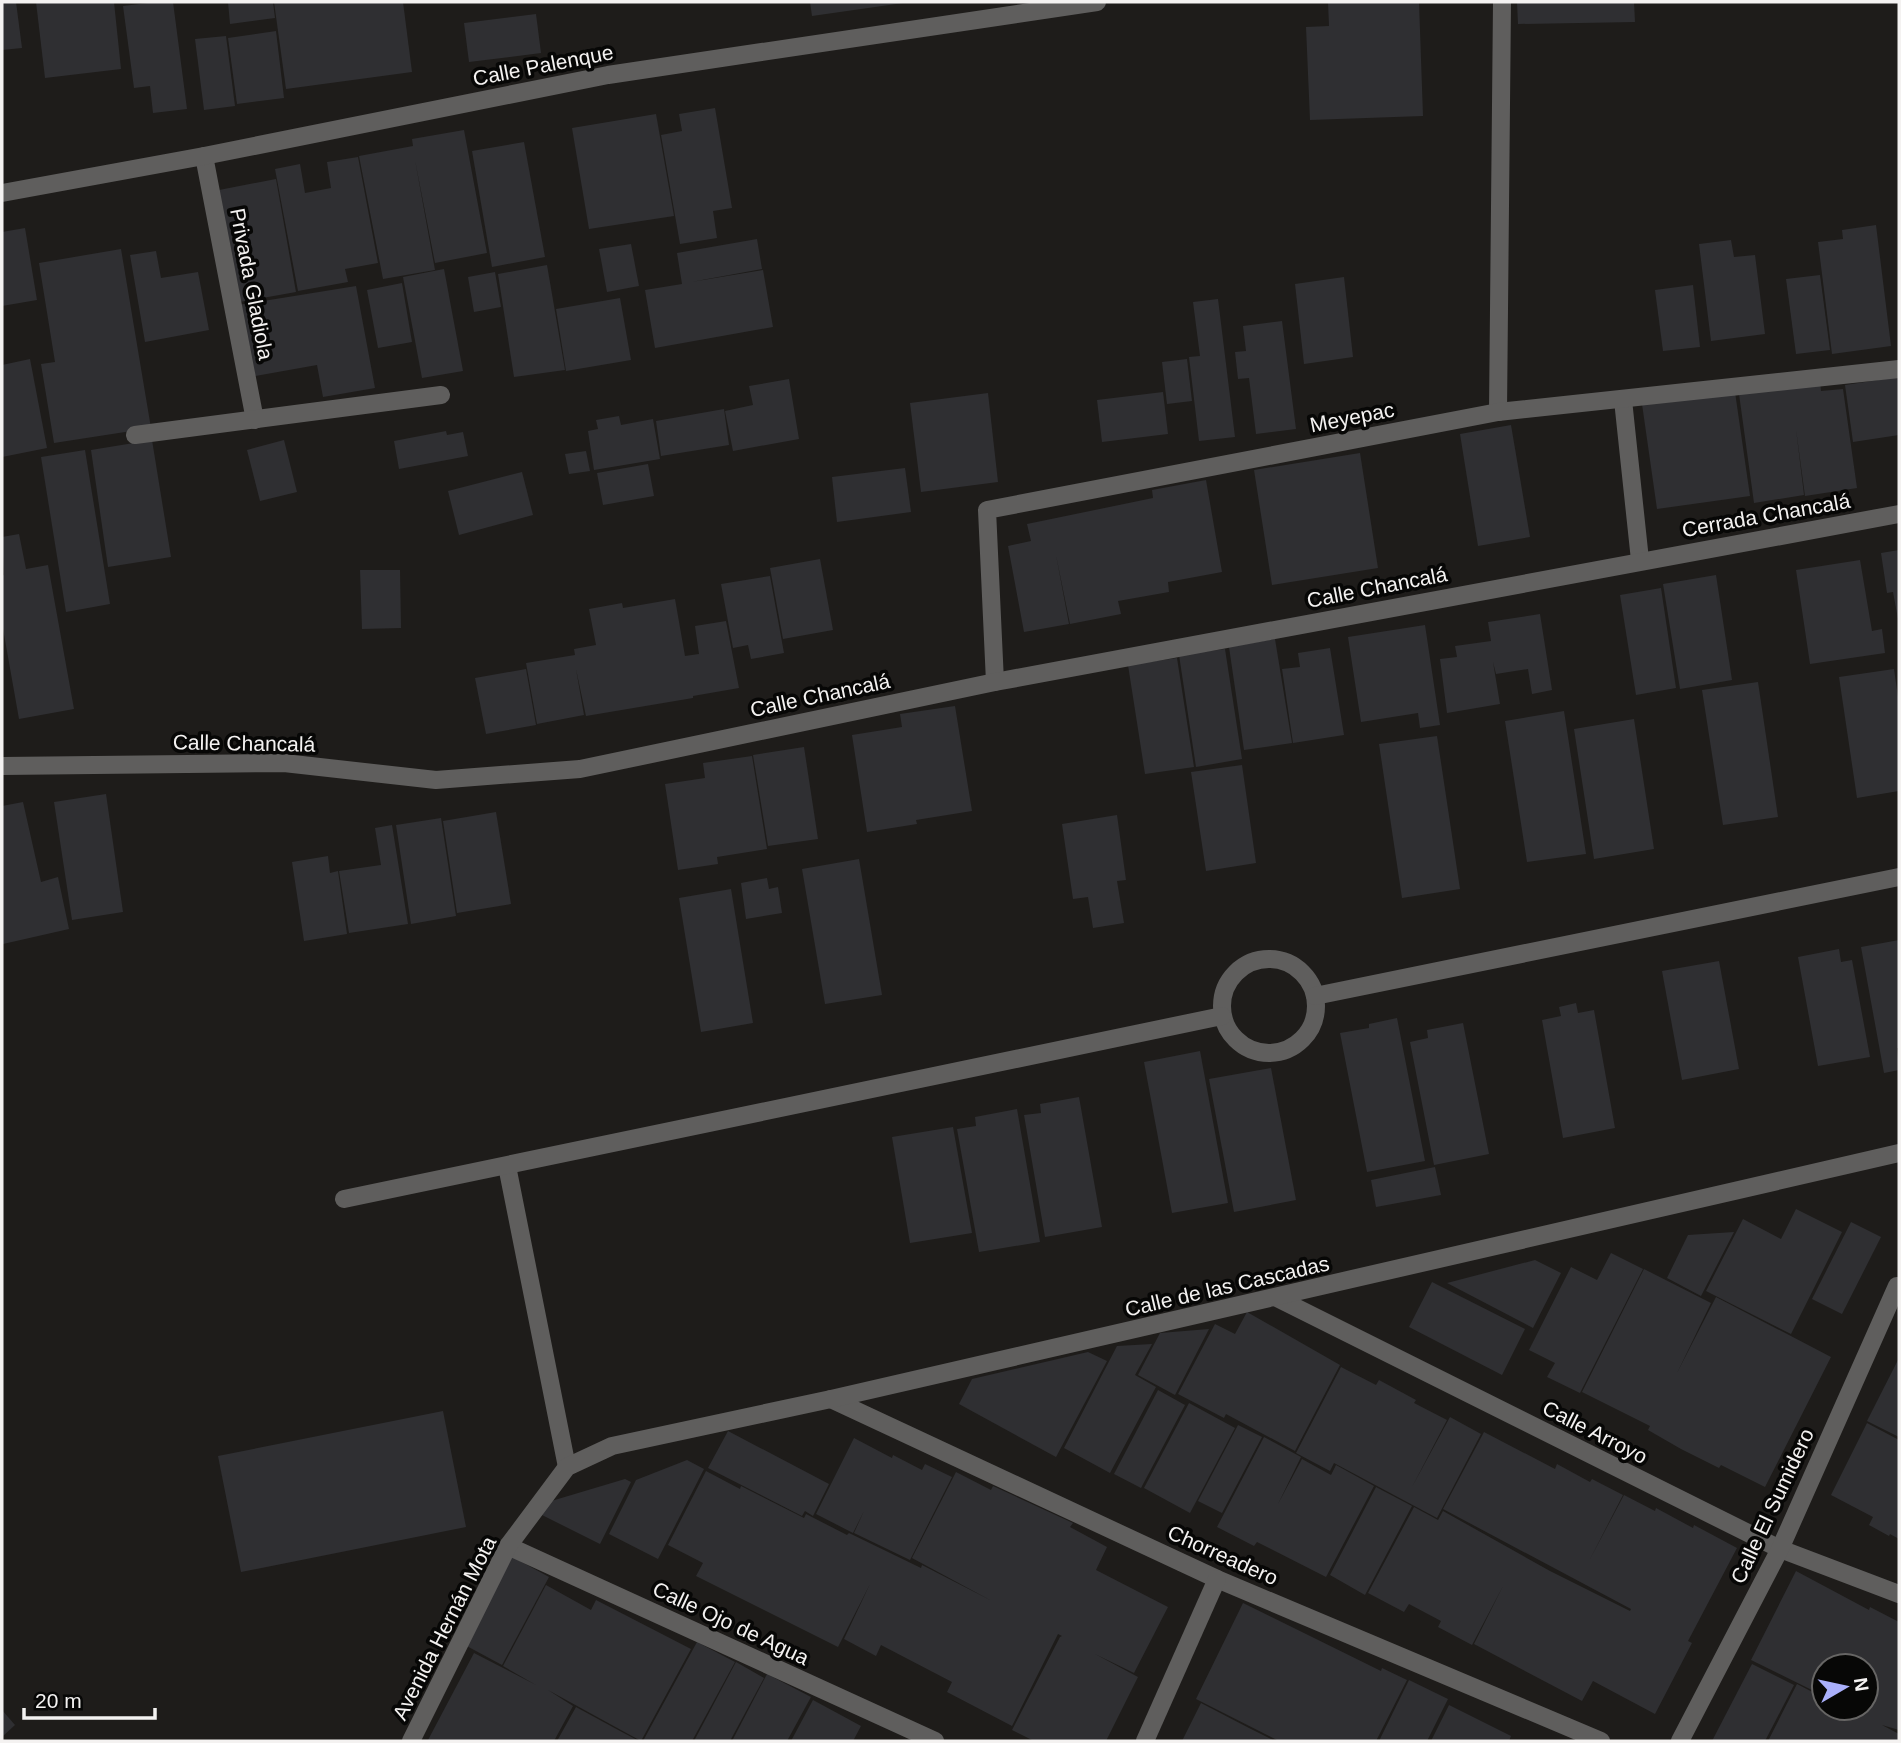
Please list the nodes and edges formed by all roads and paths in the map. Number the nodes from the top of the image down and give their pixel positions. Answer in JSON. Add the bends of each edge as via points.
{"nodes":[{"id":1,"x":1097,"y":2,"type":"edge"},
{"id":2,"x":1502,"y":2,"type":"edge"},
{"id":3,"x":204,"y":156,"type":"junction"},
{"id":4,"x":2,"y":193,"type":"edge"},
{"id":5,"x":1899,"y":369,"type":"edge"},
{"id":6,"x":442,"y":395,"type":"dead end"},
{"id":7,"x":1623,"y":400,"type":"junction"},
{"id":8,"x":1498,"y":412,"type":"junction"},
{"id":9,"x":255,"y":420,"type":"junction"},
{"id":10,"x":135,"y":435,"type":"dead end"},
{"id":11,"x":1899,"y":514,"type":"edge"},
{"id":12,"x":1640,"y":560,"type":"junction"},
{"id":13,"x":995,"y":682,"type":"junction"},
{"id":14,"x":2,"y":766,"type":"edge"},
{"id":15,"x":1899,"y":877,"type":"edge"},
{"id":16,"x":1315,"y":996,"type":"junction"},
{"id":17,"x":1222,"y":1016,"type":"junction"},
{"id":18,"x":1899,"y":1153,"type":"edge"},
{"id":19,"x":507,"y":1166,"type":"junction"},
{"id":20,"x":344,"y":1199,"type":"dead end"},
{"id":21,"x":1898,"y":1286,"type":"edge"},
{"id":22,"x":1277,"y":1298,"type":"junction"},
{"id":23,"x":831,"y":1399,"type":"junction"},
{"id":24,"x":567,"y":1467,"type":"junction"},
{"id":25,"x":508,"y":1546,"type":"junction"},
{"id":26,"x":1780,"y":1549,"type":"junction"},
{"id":27,"x":1217,"y":1579,"type":"junction"},
{"id":28,"x":1899,"y":1594,"type":"edge"},
{"id":29,"x":411,"y":1741,"type":"edge"},
{"id":30,"x":935,"y":1741,"type":"edge"},
{"id":31,"x":1145,"y":1741,"type":"edge"},
{"id":32,"x":1601,"y":1741,"type":"edge"},
{"id":33,"x":1680,"y":1741,"type":"edge"}],
"edges":[{"from":1,"to":3,"type":"street","name":"Calle Palenque","via":[[608,75]]},
{"from":2,"to":8,"type":"street"},
{"from":3,"to":4,"type":"street","name":"Calle Palenque"},
{"from":3,"to":9,"type":"street","name":"Privada Gladiola"},
{"from":5,"to":7,"type":"street","name":"Meyepac"},
{"from":6,"to":9,"type":"street"},
{"from":7,"to":8,"type":"street","name":"Meyepac"},
{"from":7,"to":12,"type":"street"},
{"from":8,"to":13,"type":"street","name":"Meyepac","via":[[987,510]]},
{"from":9,"to":10,"type":"street"},
{"from":11,"to":12,"type":"street","name":"Cerrada Chancalá"},
{"from":12,"to":13,"type":"street","name":"Calle Chancalá"},
{"from":13,"to":14,"type":"street","name":"Calle Chancalá","via":[[580,769],[436,780],[284,763]]},
{"from":15,"to":16,"type":"street"},
{"from":16,"to":17,"type":"street","via":[[1297,969],[1283,961],[1259,960],[1237,971],[1226,984]]},
{"from":16,"to":17,"type":"street","via":[[1311,1029],[1286,1051],[1270,1055],[1240,1044],[1228,1032]]},
{"from":17,"to":19,"type":"street"},
{"from":18,"to":22,"type":"street","name":"Calle de las Cascadas"},
{"from":19,"to":20,"type":"street"},
{"from":19,"to":24,"type":"street"},
{"from":21,"to":26,"type":"street","name":"Calle El Sumidero"},
{"from":22,"to":23,"type":"street","name":"Calle de las Cascadas"},
{"from":22,"to":26,"type":"street","name":"Calle Arroyo"},
{"from":23,"to":24,"type":"street","name":"Calle de las Cascadas","via":[[612,1446]]},
{"from":23,"to":27,"type":"street","name":"Chorreadero"},
{"from":24,"to":25,"type":"street","name":"Avenida Hernán Mota"},
{"from":25,"to":29,"type":"street","name":"Avenida Hernán Mota"},
{"from":25,"to":30,"type":"street","name":"Calle Ojo de Agua"},
{"from":26,"to":28,"type":"street","name":"Calle Arroyo"},
{"from":26,"to":33,"type":"street","name":"Calle El Sumidero"},
{"from":27,"to":31,"type":"street"},
{"from":27,"to":32,"type":"street","name":"Chorreadero"}]}
